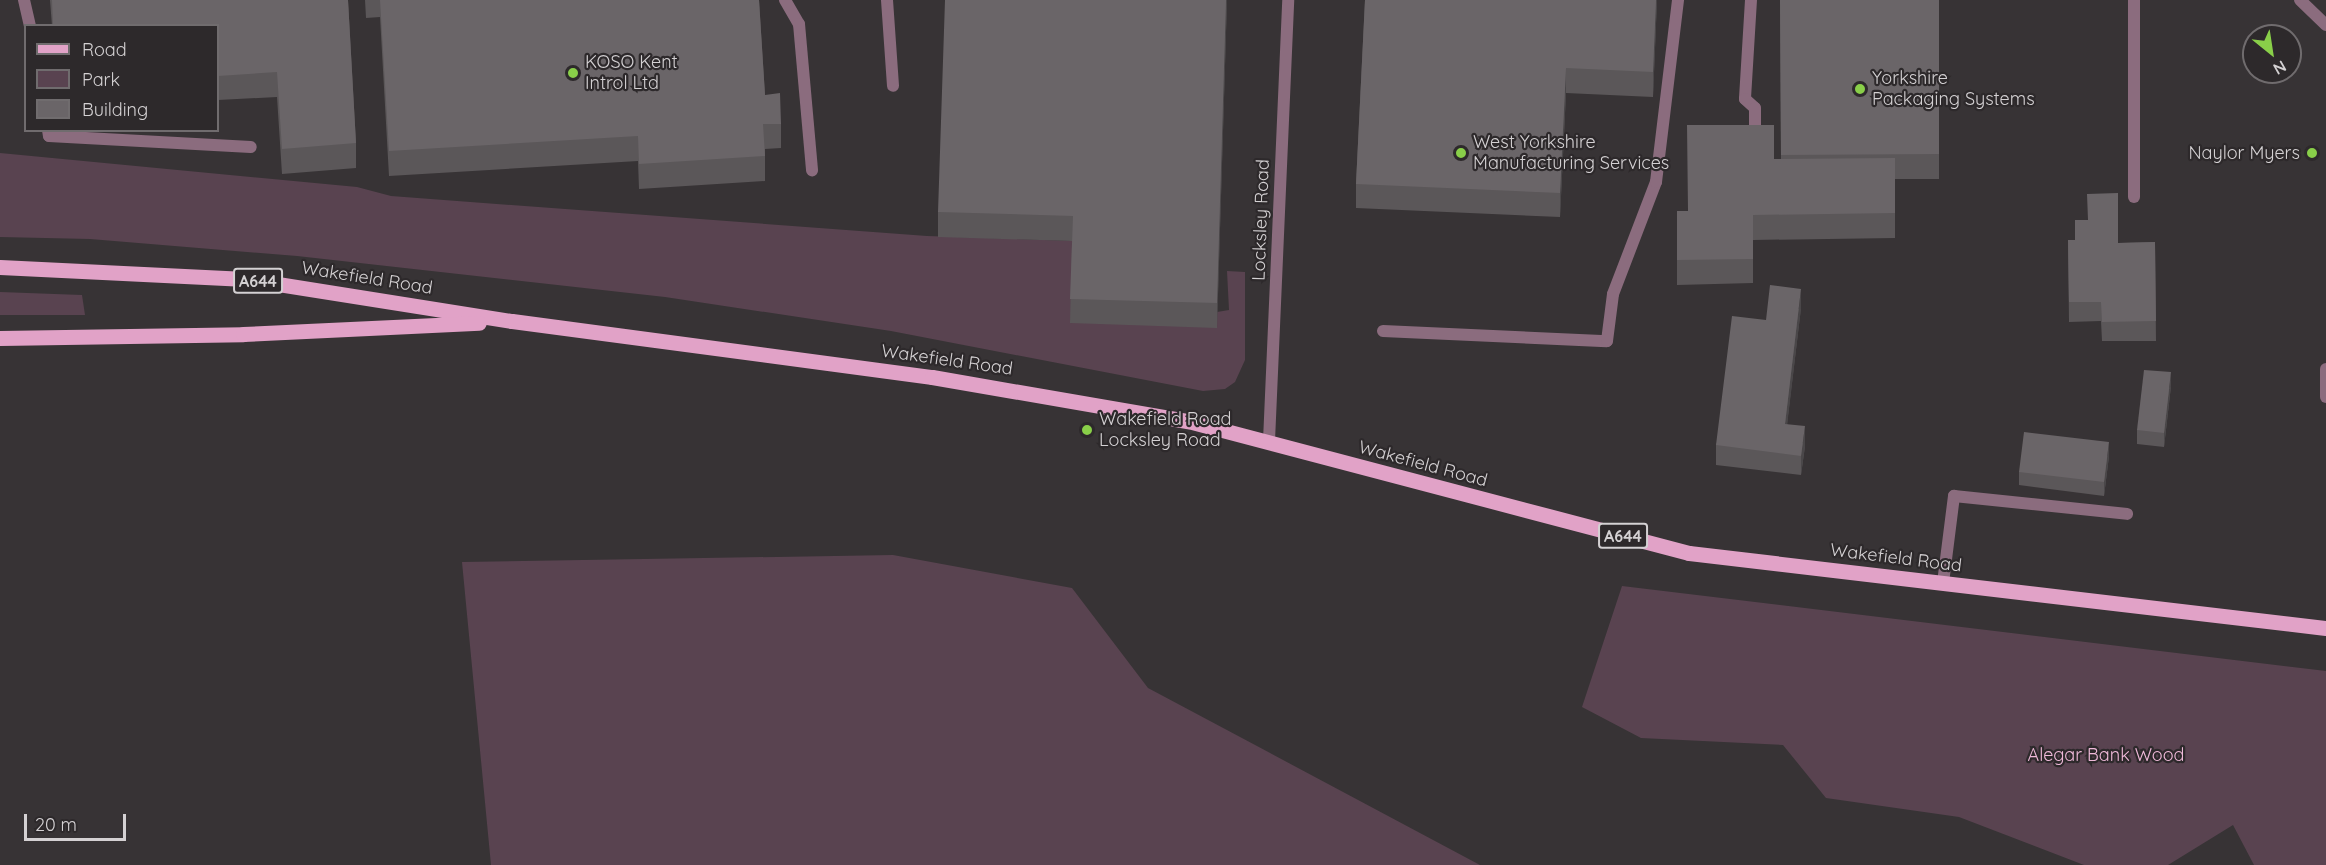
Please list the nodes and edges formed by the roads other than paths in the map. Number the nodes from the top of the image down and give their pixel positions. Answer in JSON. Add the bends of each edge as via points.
{"nodes":[{"id":1,"x":24,"y":0,"type":"edge"},
{"id":2,"x":785,"y":0,"type":"edge"},
{"id":3,"x":887,"y":0,"type":"edge"},
{"id":4,"x":1288,"y":0,"type":"edge"},
{"id":5,"x":1678,"y":0,"type":"edge"},
{"id":6,"x":1751,"y":0,"type":"edge"},
{"id":7,"x":2134,"y":0,"type":"edge"},
{"id":8,"x":2300,"y":0,"type":"edge"},
{"id":9,"x":30,"y":24,"type":"edge"},
{"id":10,"x":2326,"y":25,"type":"edge"},
{"id":11,"x":893,"y":86,"type":"dead end"},
{"id":12,"x":48,"y":132,"type":"edge"},
{"id":13,"x":1755,"y":132,"type":"edge"},
{"id":14,"x":251,"y":147,"type":"dead end"},
{"id":15,"x":812,"y":170,"type":"dead end"},
{"id":16,"x":2134,"y":197,"type":"dead end"},
{"id":17,"x":0,"y":267,"type":"edge"},
{"id":18,"x":512,"y":321,"type":"junction"},
{"id":19,"x":1383,"y":332,"type":"dead end"},
{"id":20,"x":0,"y":338,"type":"edge"},
{"id":21,"x":2326,"y":369,"type":"edge"},
{"id":22,"x":2326,"y":397,"type":"edge"},
{"id":23,"x":1269,"y":441,"type":"junction"},
{"id":24,"x":2127,"y":514,"type":"dead end"},
{"id":25,"x":1943,"y":583,"type":"junction"},
{"id":26,"x":2326,"y":628,"type":"edge"}],
"edges":[{"from":1,"to":9,"type":"street"},
{"from":2,"to":15,"type":"street","via":[[799,24]]},
{"from":3,"to":11,"type":"street"},
{"from":4,"to":23,"type":"street","name":"Locksley Road"},
{"from":5,"to":19,"type":"street","via":[[1656,182],[1613,294],[1607,341]]},
{"from":6,"to":13,"type":"street","via":[[1745,99],[1755,108]]},
{"from":7,"to":16,"type":"street"},
{"from":8,"to":10,"type":"street"},
{"from":12,"to":14,"type":"street","via":[[49,136]]},
{"from":17,"to":18,"type":"main road","name":"Wakefield Road","number":"A644","via":[[246,279]]},
{"from":18,"to":20,"type":"main road","name":"Wakefield Road","number":"A644","via":[[243,334]]},
{"from":18,"to":23,"type":"main road","name":"Wakefield Road","number":"A644","via":[[978,384],[1103,404]]},
{"from":21,"to":22,"type":"street"},
{"from":23,"to":25,"type":"main road","name":"Wakefield Road","number":"A644","via":[[1429,487],[1689,553]]},
{"from":24,"to":25,"type":"street","via":[[1954,496]]},
{"from":25,"to":26,"type":"main road","name":"Wakefield Road","number":"A644"}]}
